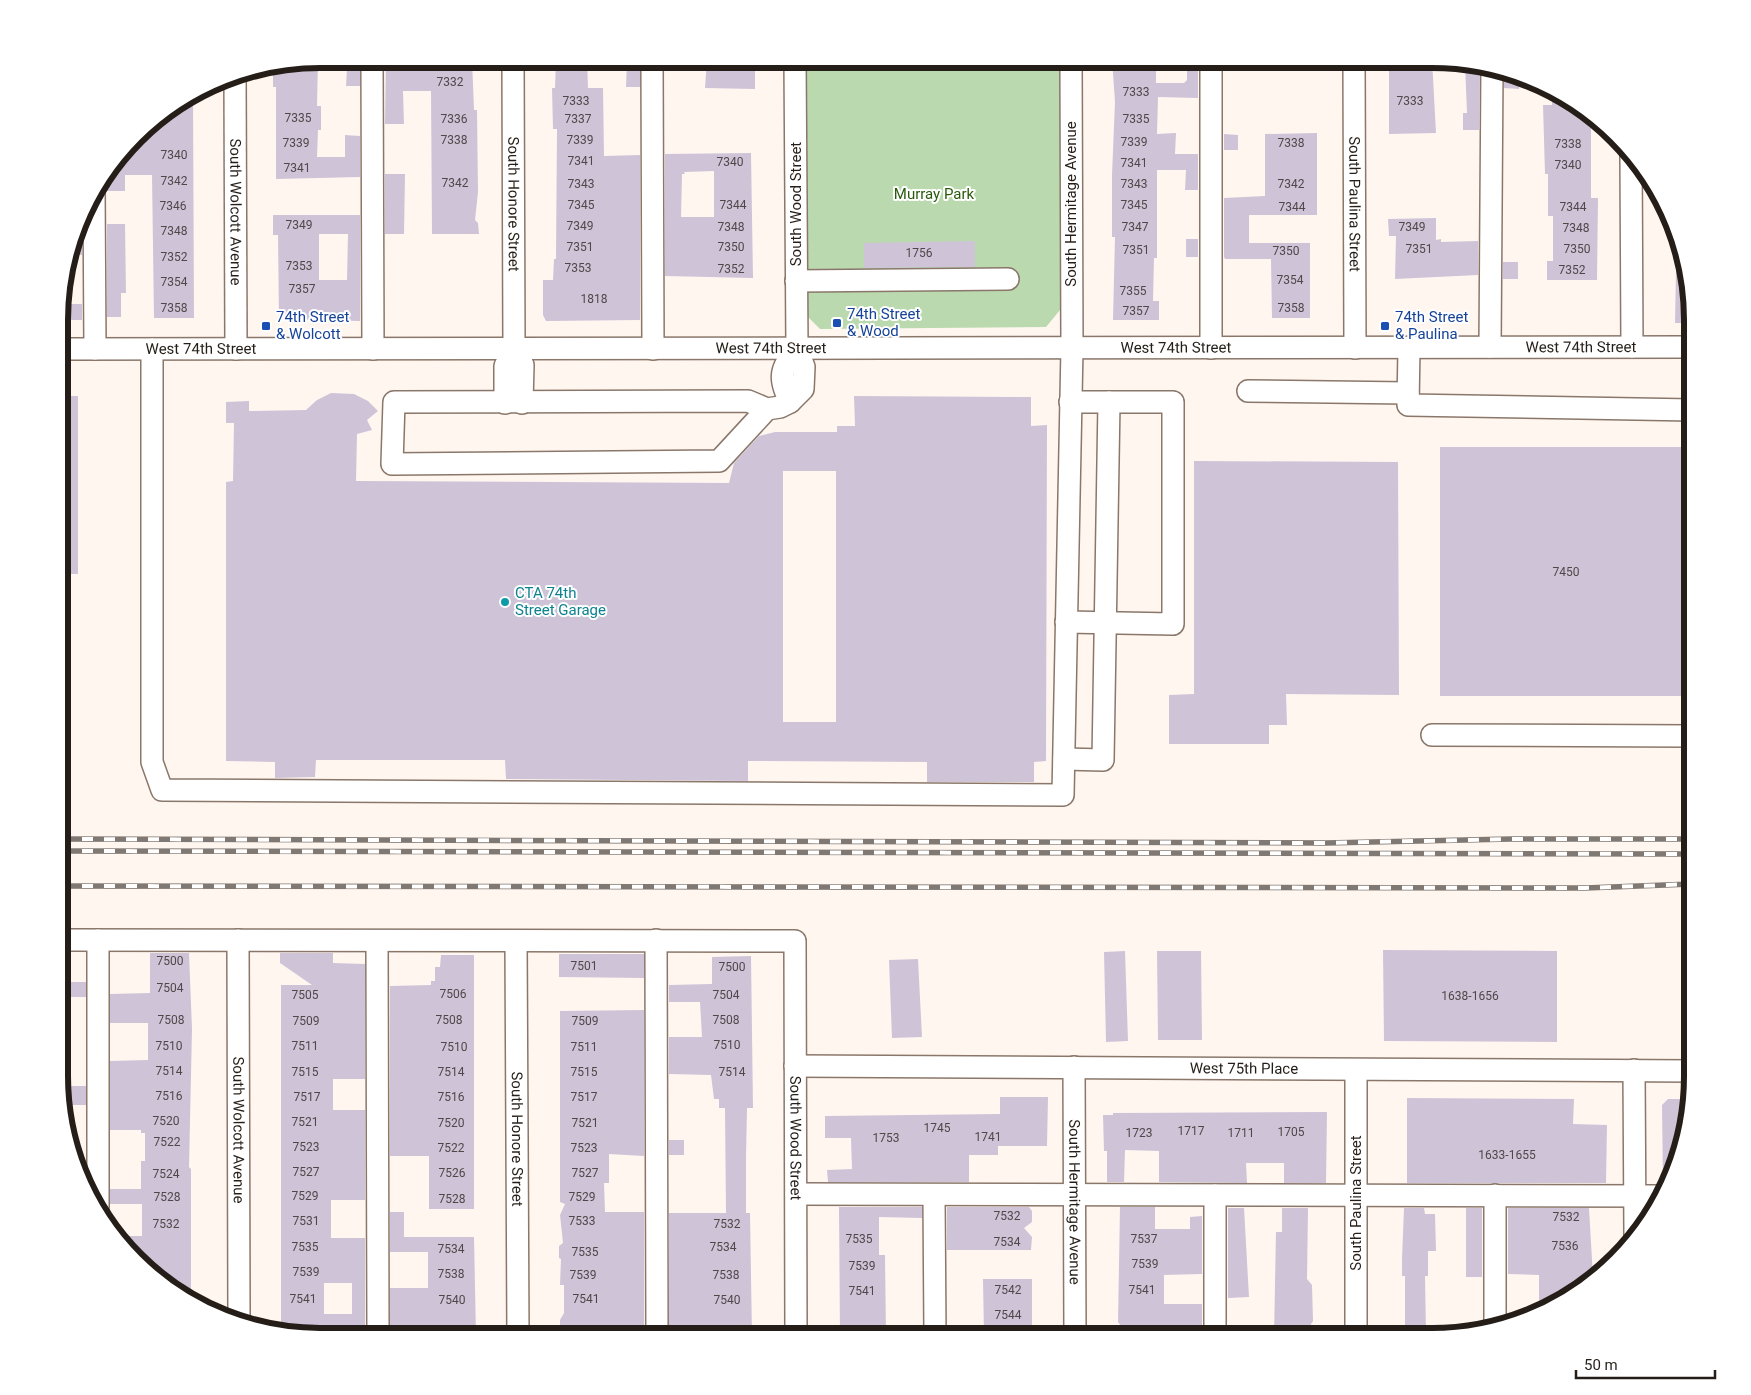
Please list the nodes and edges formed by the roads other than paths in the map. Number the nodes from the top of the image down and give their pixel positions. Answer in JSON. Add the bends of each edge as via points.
{"nodes":[{"id":1,"x":372,"y":68,"type":"edge"},
{"id":2,"x":513,"y":68,"type":"edge"},
{"id":3,"x":652,"y":68,"type":"edge"},
{"id":4,"x":795,"y":68,"type":"edge"},
{"id":5,"x":1071,"y":68,"type":"edge"},
{"id":6,"x":1211,"y":68,"type":"edge"},
{"id":7,"x":1354,"y":68,"type":"edge"},
{"id":8,"x":1492,"y":75,"type":"edge"},
{"id":9,"x":235,"y":82,"type":"edge"},
{"id":10,"x":1631,"y":166,"type":"edge"},
{"id":11,"x":94,"y":206,"type":"edge"},
{"id":12,"x":1008,"y":279,"type":"dead end"},
{"id":13,"x":796,"y":281,"type":"junction"},
{"id":14,"x":1490,"y":347,"type":"junction"},
{"id":15,"x":1632,"y":347,"type":"junction"},
{"id":16,"x":1683,"y":347,"type":"edge"},
{"id":17,"x":797,"y":348,"type":"junction"},
{"id":18,"x":1072,"y":348,"type":"junction"},
{"id":19,"x":1211,"y":348,"type":"junction"},
{"id":20,"x":1355,"y":348,"type":"junction"},
{"id":21,"x":1409,"y":348,"type":"junction"},
{"id":22,"x":95,"y":349,"type":"junction"},
{"id":23,"x":236,"y":349,"type":"junction"},
{"id":24,"x":373,"y":349,"type":"junction"},
{"id":25,"x":514,"y":349,"type":"junction"},
{"id":26,"x":653,"y":349,"type":"junction"},
{"id":27,"x":68,"y":350,"type":"edge"},
{"id":28,"x":152,"y":350,"type":"junction"},
{"id":29,"x":1248,"y":391,"type":"dead end"},
{"id":30,"x":1408,"y":393,"type":"junction"},
{"id":31,"x":1070,"y":402,"type":"junction"},
{"id":32,"x":1109,"y":402,"type":"junction"},
{"id":33,"x":513,"y":403,"type":"junction"},
{"id":34,"x":767,"y":409,"type":"junction"},
{"id":35,"x":1683,"y":410,"type":"edge"},
{"id":36,"x":1066,"y":622,"type":"junction"},
{"id":37,"x":1105,"y":623,"type":"junction"},
{"id":38,"x":1432,"y":735,"type":"dead end"},
{"id":39,"x":1683,"y":736,"type":"edge"},
{"id":40,"x":1064,"y":760,"type":"junction"},
{"id":41,"x":68,"y":940,"type":"edge"},
{"id":42,"x":98,"y":940,"type":"junction"},
{"id":43,"x":238,"y":940,"type":"junction"},
{"id":44,"x":377,"y":940,"type":"junction"},
{"id":45,"x":516,"y":940,"type":"junction"},
{"id":46,"x":656,"y":940,"type":"junction"},
{"id":47,"x":795,"y":1066,"type":"junction"},
{"id":48,"x":1074,"y":1067,"type":"junction"},
{"id":49,"x":1356,"y":1070,"type":"junction"},
{"id":50,"x":1634,"y":1070,"type":"junction"},
{"id":51,"x":1683,"y":1071,"type":"edge"},
{"id":52,"x":796,"y":1194,"type":"junction"},
{"id":53,"x":934,"y":1195,"type":"junction"},
{"id":54,"x":1074,"y":1195,"type":"junction"},
{"id":55,"x":1215,"y":1195,"type":"junction"},
{"id":56,"x":1356,"y":1195,"type":"junction"},
{"id":57,"x":1494,"y":1195,"type":"junction"},
{"id":58,"x":1634,"y":1195,"type":"junction"},
{"id":59,"x":98,"y":1196,"type":"edge"},
{"id":60,"x":1653,"y":1196,"type":"edge"},
{"id":61,"x":1635,"y":1224,"type":"edge"},
{"id":62,"x":239,"y":1314,"type":"edge"},
{"id":63,"x":1495,"y":1320,"type":"edge"},
{"id":64,"x":378,"y":1328,"type":"edge"},
{"id":65,"x":518,"y":1328,"type":"edge"},
{"id":66,"x":657,"y":1328,"type":"edge"},
{"id":67,"x":796,"y":1328,"type":"edge"},
{"id":68,"x":935,"y":1328,"type":"edge"},
{"id":69,"x":1075,"y":1328,"type":"edge"},
{"id":70,"x":1215,"y":1328,"type":"edge"},
{"id":71,"x":1356,"y":1328,"type":"edge"}],
"edges":[{"from":1,"to":24,"type":"street"},
{"from":2,"to":25,"type":"street","name":"South Honore Street"},
{"from":3,"to":26,"type":"street"},
{"from":4,"to":13,"type":"street","name":"South Wood Street"},
{"from":5,"to":18,"type":"street","name":"South Hermitage Avenue"},
{"from":6,"to":19,"type":"street"},
{"from":7,"to":20,"type":"street","name":"South Paulina Street"},
{"from":8,"to":14,"type":"street"},
{"from":9,"to":23,"type":"street","name":"South Wolcott Avenue"},
{"from":10,"to":15,"type":"street"},
{"from":11,"to":22,"type":"street"},
{"from":12,"to":13,"type":"street"},
{"from":13,"to":17,"type":"street","name":"South Wood Street"},
{"from":14,"to":15,"type":"street","name":"West 74th Street"},
{"from":14,"to":21,"type":"street","name":"West 74th Street"},
{"from":15,"to":16,"type":"street","name":"West 74th Street"},
{"from":17,"to":18,"type":"street","name":"West 74th Street"},
{"from":17,"to":26,"type":"street","name":"West 74th Street"},
{"from":17,"to":34,"type":"street","via":[[783,365],[783,387],[790,402]]},
{"from":18,"to":19,"type":"street","name":"West 74th Street"},
{"from":18,"to":31,"type":"street","name":"South Hermitage Avenue"},
{"from":19,"to":20,"type":"street","name":"West 74th Street"},
{"from":20,"to":21,"type":"street","name":"West 74th Street"},
{"from":21,"to":30,"type":"street"},
{"from":22,"to":27,"type":"street","name":"West 74th Street"},
{"from":22,"to":28,"type":"street","name":"West 74th Street"},
{"from":23,"to":24,"type":"street","name":"West 74th Street"},
{"from":23,"to":28,"type":"street","name":"West 74th Street"},
{"from":24,"to":25,"type":"street","name":"West 74th Street"},
{"from":25,"to":26,"type":"street","name":"West 74th Street"},
{"from":25,"to":33,"type":"street","via":[[505,366]]},
{"from":28,"to":40,"type":"street","name":"South Hermitage Avenue","via":[[152,762],[162,790],[1063,795]]},
{"from":29,"to":30,"type":"street"},
{"from":30,"to":35,"type":"street","via":[[1408,405]]},
{"from":31,"to":32,"type":"street"},
{"from":31,"to":36,"type":"street","name":"South Hermitage Avenue"},
{"from":32,"to":37,"type":"street"},
{"from":32,"to":37,"type":"street","via":[[1174,402],[1173,624]]},
{"from":33,"to":34,"type":"street","via":[[748,401]]},
{"from":33,"to":34,"type":"street","via":[[394,402],[392,464],[718,461]]},
{"from":36,"to":37,"type":"street"},
{"from":36,"to":40,"type":"street","name":"South Hermitage Avenue"},
{"from":37,"to":40,"type":"street","via":[[1102,760]]},
{"from":38,"to":39,"type":"street"},
{"from":41,"to":42,"type":"street"},
{"from":42,"to":43,"type":"street"},
{"from":42,"to":59,"type":"street"},
{"from":43,"to":44,"type":"street"},
{"from":43,"to":62,"type":"street","name":"South Wolcott Avenue"},
{"from":44,"to":45,"type":"street"},
{"from":44,"to":64,"type":"street"},
{"from":45,"to":46,"type":"street"},
{"from":45,"to":65,"type":"street","name":"South Honore Street"},
{"from":46,"to":47,"type":"street","name":"South Wood Street","via":[[795,941]]},
{"from":46,"to":66,"type":"street"},
{"from":47,"to":48,"type":"street","name":"West 75th Place"},
{"from":47,"to":52,"type":"street","name":"South Wood Street"},
{"from":48,"to":49,"type":"street","name":"West 75th Place"},
{"from":48,"to":54,"type":"street","name":"South Hermitage Avenue"},
{"from":49,"to":50,"type":"street","name":"West 75th Place"},
{"from":49,"to":56,"type":"street","name":"South Paulina Street"},
{"from":50,"to":51,"type":"street","name":"West 75th Place"},
{"from":50,"to":58,"type":"street"},
{"from":52,"to":53,"type":"street"},
{"from":52,"to":67,"type":"street","name":"South Wood Street"},
{"from":53,"to":54,"type":"street"},
{"from":53,"to":68,"type":"street"},
{"from":54,"to":55,"type":"street"},
{"from":54,"to":69,"type":"street","name":"South Hermitage Avenue"},
{"from":55,"to":56,"type":"street"},
{"from":55,"to":70,"type":"street"},
{"from":56,"to":57,"type":"street"},
{"from":56,"to":71,"type":"street","name":"South Paulina Street"},
{"from":57,"to":58,"type":"street"},
{"from":57,"to":63,"type":"street"},
{"from":58,"to":60,"type":"street"},
{"from":58,"to":61,"type":"street"}]}
